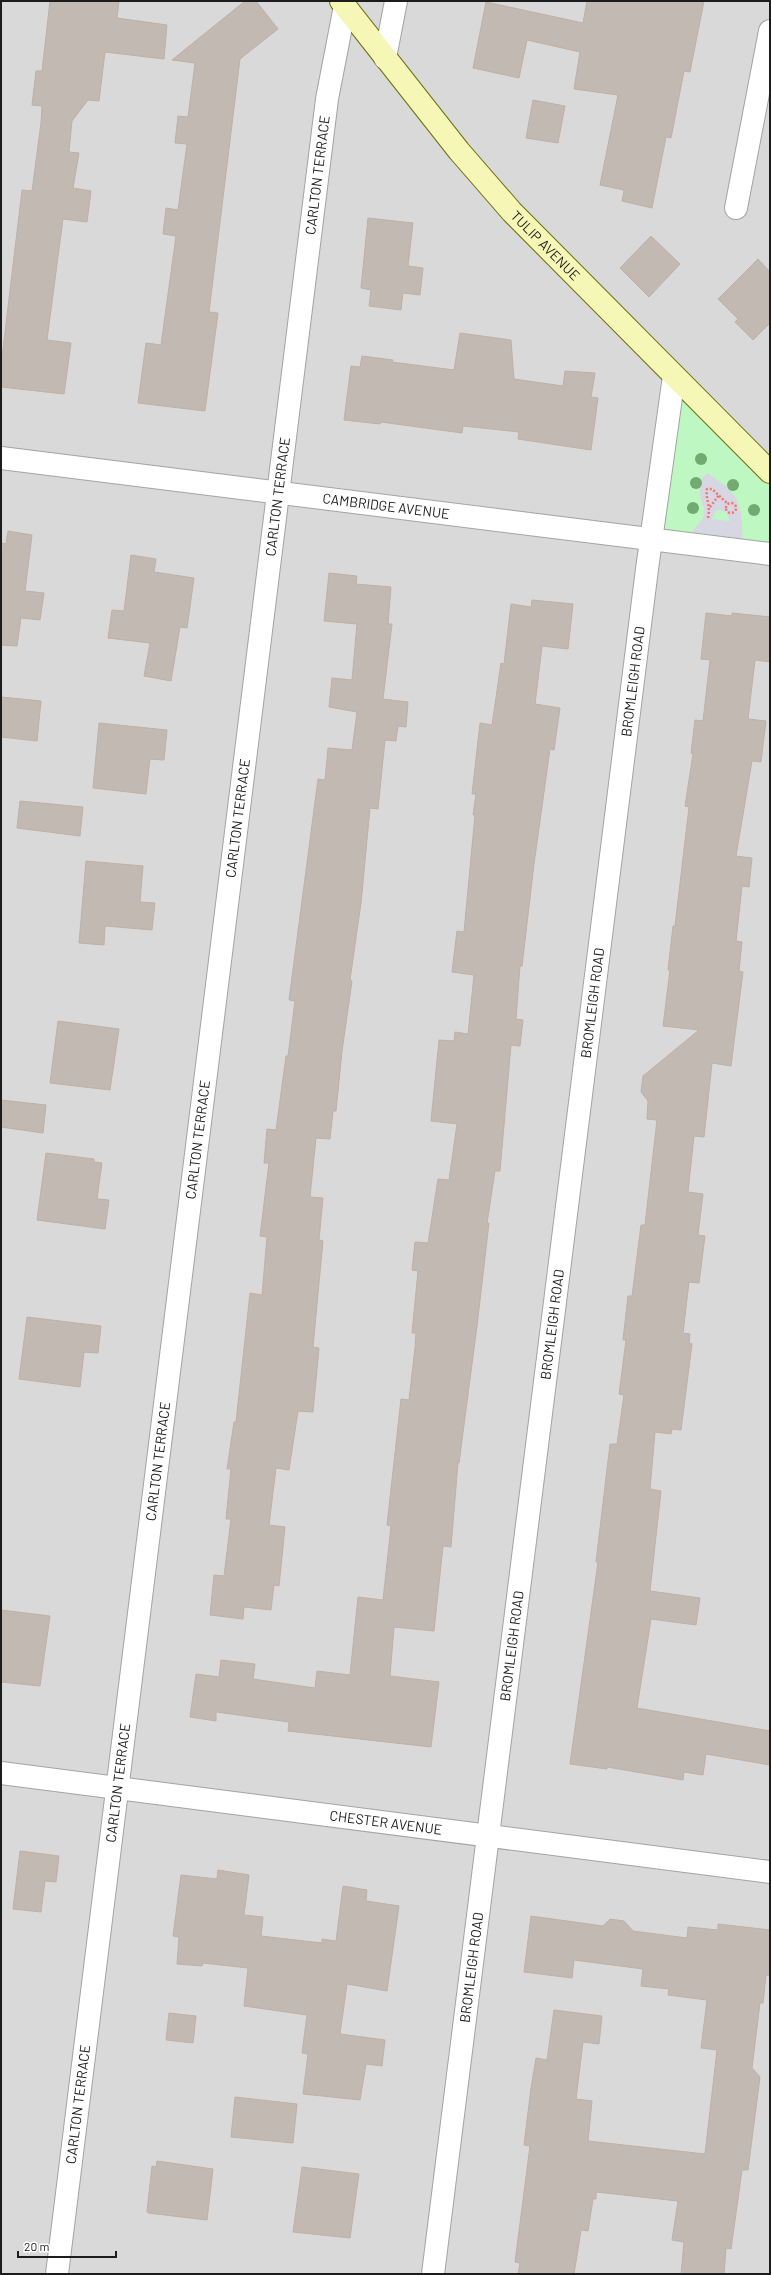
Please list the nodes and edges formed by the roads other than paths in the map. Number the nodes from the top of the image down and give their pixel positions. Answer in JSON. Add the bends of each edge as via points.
{"nodes":[{"id":1,"x":396,"y":1,"type":"edge"},
{"id":2,"x":343,"y":3,"type":"edge"},
{"id":3,"x":770,"y":31,"type":"edge"},
{"id":4,"x":385,"y":58,"type":"junction"},
{"id":5,"x":736,"y":208,"type":"dead end"},
{"id":6,"x":674,"y":376,"type":"junction"},
{"id":7,"x":1,"y":458,"type":"edge"},
{"id":8,"x":770,"y":472,"type":"edge"},
{"id":9,"x":278,"y":493,"type":"junction"},
{"id":10,"x":650,"y":539,"type":"junction"},
{"id":11,"x":770,"y":554,"type":"edge"},
{"id":12,"x":1,"y":1773,"type":"edge"},
{"id":13,"x":118,"y":1788,"type":"junction"},
{"id":14,"x":488,"y":1836,"type":"junction"},
{"id":15,"x":770,"y":1872,"type":"edge"},
{"id":16,"x":57,"y":2274,"type":"edge"},
{"id":17,"x":433,"y":2274,"type":"edge"}],
"edges":[{"from":1,"to":4,"type":"street"},
{"from":2,"to":4,"type":"main road","name":"TULIP AVENUE"},
{"from":2,"to":9,"type":"street","name":"CARLTON TERRACE","via":[[327,99]]},
{"from":3,"to":5,"type":"street"},
{"from":4,"to":6,"type":"main road","name":"TULIP AVENUE","via":[[459,151],[512,212]]},
{"from":6,"to":8,"type":"main road","name":"TULIP AVENUE"},
{"from":6,"to":10,"type":"street","name":"BROMLEIGH ROAD"},
{"from":7,"to":9,"type":"street","name":"CAMBRIDGE AVENUE"},
{"from":9,"to":10,"type":"street","name":"CAMBRIDGE AVENUE"},
{"from":9,"to":13,"type":"street","name":"CARLTON TERRACE"},
{"from":10,"to":11,"type":"street","name":"CAMBRIDGE AVENUE"},
{"from":10,"to":14,"type":"street","name":"BROMLEIGH ROAD"},
{"from":12,"to":13,"type":"street","name":"CHESTER AVENUE"},
{"from":13,"to":14,"type":"street","name":"CHESTER AVENUE"},
{"from":13,"to":16,"type":"street","name":"CARLTON TERRACE"},
{"from":14,"to":15,"type":"street","name":"CHESTER AVENUE"},
{"from":14,"to":17,"type":"street","name":"BROMLEIGH ROAD"}]}
